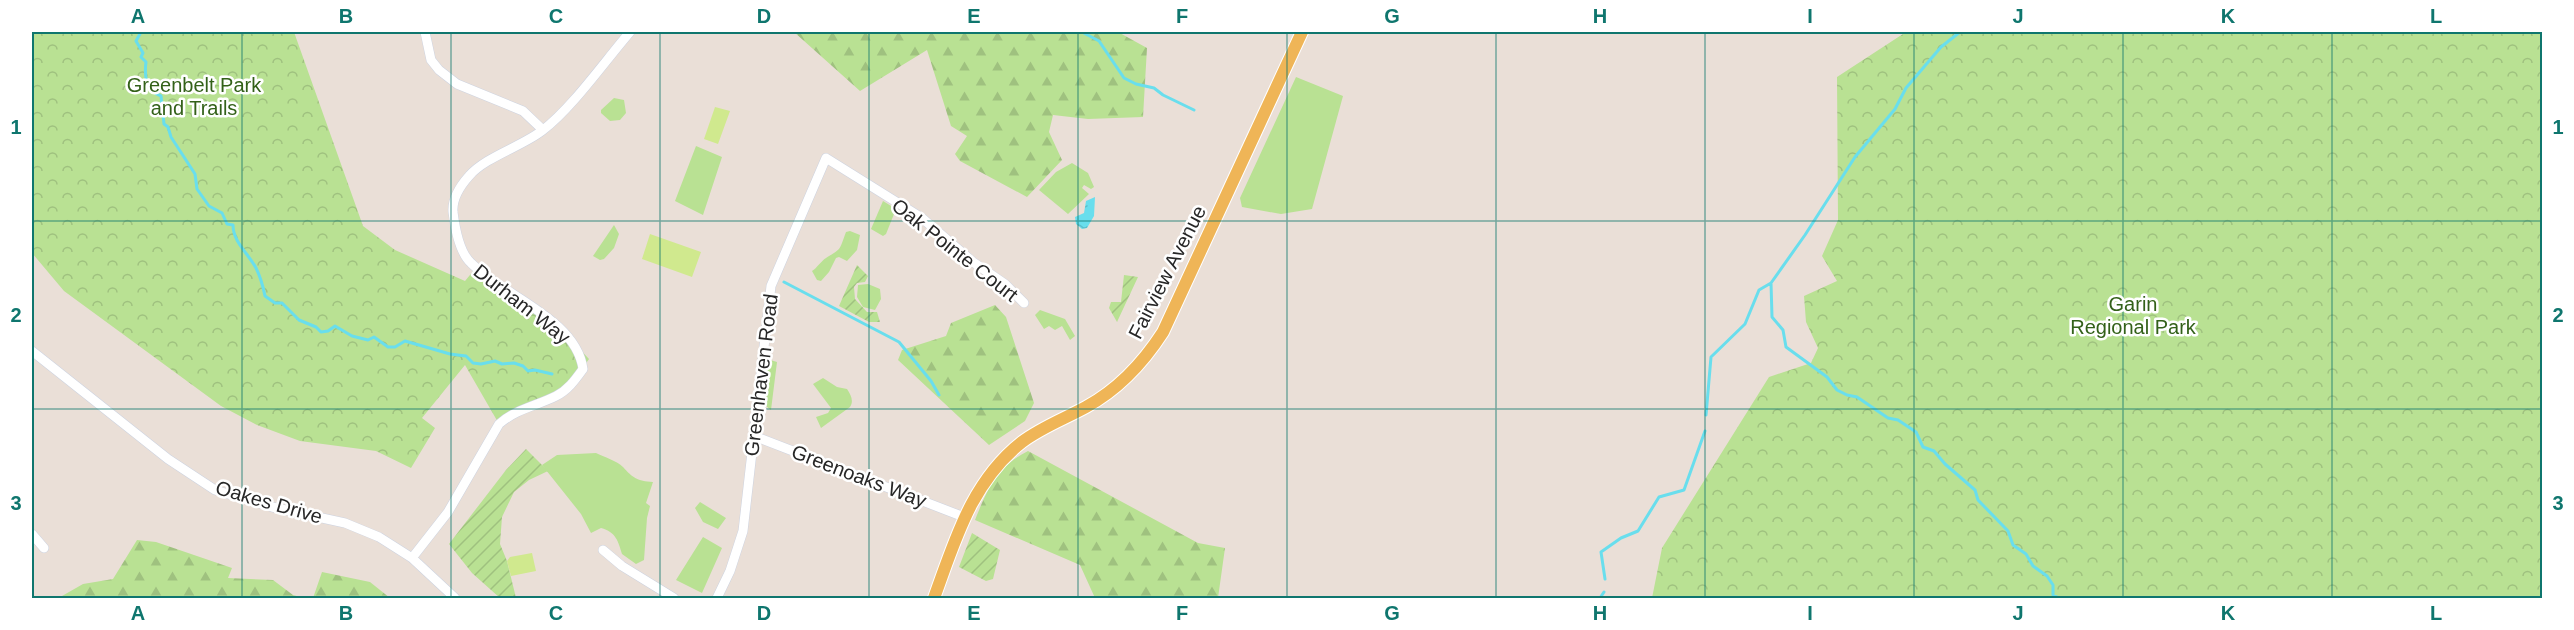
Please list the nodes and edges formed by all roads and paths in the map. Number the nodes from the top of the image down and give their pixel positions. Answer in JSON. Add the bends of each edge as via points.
{"nodes":[{"id":1,"x":425,"y":32,"type":"edge"},
{"id":2,"x":630,"y":32,"type":"edge"},
{"id":3,"x":1302,"y":32,"type":"edge"},
{"id":4,"x":543,"y":130,"type":"junction"},
{"id":5,"x":826,"y":158,"type":"joint"},
{"id":6,"x":1023,"y":303,"type":"dead end"},
{"id":7,"x":32,"y":351,"type":"edge"},
{"id":8,"x":754,"y":436,"type":"junction"},
{"id":9,"x":964,"y":517,"type":"junction"},
{"id":10,"x":32,"y":534,"type":"edge"},
{"id":11,"x":44,"y":548,"type":"dead end"},
{"id":12,"x":603,"y":550,"type":"dead end"},
{"id":13,"x":412,"y":558,"type":"junction"},
{"id":14,"x":455,"y":598,"type":"edge"},
{"id":15,"x":674,"y":598,"type":"edge"},
{"id":16,"x":717,"y":598,"type":"edge"},
{"id":17,"x":934,"y":598,"type":"edge"}],
"edges":[{"from":1,"to":4,"type":"street","via":[[431,60],[439,70],[457,84],[523,111]]},
{"from":2,"to":4,"type":"street","name":"Durham Way"},
{"from":3,"to":9,"type":"main road","name":"Fairview Avenue","via":[[1152,350],[1111,392],[1047,426],[1014,449],[981,486]]},
{"from":4,"to":13,"type":"street","name":"Durham Way","via":[[471,173],[459,188],[453,209],[457,238],[469,262],[562,330],[577,347],[584,369],[556,396],[510,414],[499,424],[448,512]]},
{"from":5,"to":6,"type":"street","name":"Oak Pointe Court","via":[[922,218]]},
{"from":5,"to":8,"type":"street","name":"Greenhaven Road","via":[[771,286]]},
{"from":7,"to":13,"type":"street","name":"Oakes Drive","via":[[168,459],[215,490],[345,523],[379,537]]},
{"from":8,"to":9,"type":"street","name":"Greenoaks Way"},
{"from":8,"to":16,"type":"street","name":"Greenhaven Road","via":[[742,531]]},
{"from":9,"to":17,"type":"main road","name":"Fairview Avenue"},
{"from":10,"to":11,"type":"street"},
{"from":12,"to":15,"type":"street"},
{"from":13,"to":14,"type":"street","name":"Oakes Drive"}]}
